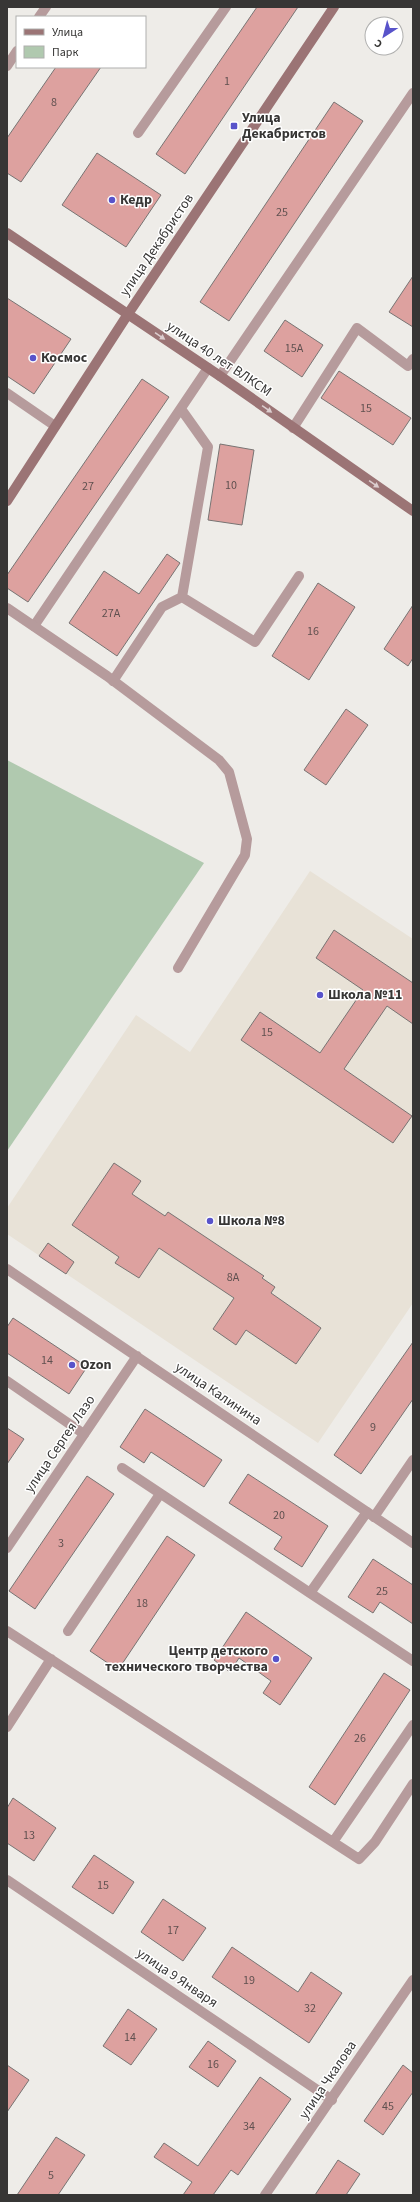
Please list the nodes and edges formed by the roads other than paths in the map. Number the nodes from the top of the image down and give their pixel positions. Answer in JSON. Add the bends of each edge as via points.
{"nodes":[{"id":1,"x":46,"y":7,"type":"edge"},
{"id":2,"x":226,"y":7,"type":"edge"},
{"id":3,"x":334,"y":7,"type":"edge"},
{"id":4,"x":40,"y":16,"type":"edge"},
{"id":5,"x":16,"y":52,"type":"edge"},
{"id":6,"x":7,"y":66,"type":"edge"},
{"id":7,"x":413,"y":93,"type":"edge"},
{"id":8,"x":138,"y":133,"type":"dead end"},
{"id":9,"x":7,"y":233,"type":"edge"},
{"id":10,"x":128,"y":314,"type":"junction"},
{"id":11,"x":411,"y":364,"type":"edge"},
{"id":12,"x":208,"y":368,"type":"junction"},
{"id":13,"x":220,"y":376,"type":"junction"},
{"id":14,"x":7,"y":394,"type":"edge"},
{"id":15,"x":181,"y":409,"type":"junction"},
{"id":16,"x":56,"y":426,"type":"junction"},
{"id":17,"x":293,"y":428,"type":"junction"},
{"id":18,"x":7,"y":501,"type":"edge"},
{"id":19,"x":413,"y":511,"type":"edge"},
{"id":20,"x":299,"y":576,"type":"dead end"},
{"id":21,"x":182,"y":597,"type":"junction"},
{"id":22,"x":7,"y":608,"type":"edge"},
{"id":23,"x":34,"y":626,"type":"junction"},
{"id":24,"x":113,"y":681,"type":"junction"},
{"id":25,"x":178,"y":968,"type":"dead end"},
{"id":26,"x":7,"y":1269,"type":"edge"},
{"id":27,"x":137,"y":1356,"type":"junction"},
{"id":28,"x":7,"y":1381,"type":"edge"},
{"id":29,"x":84,"y":1434,"type":"junction"},
{"id":30,"x":413,"y":1460,"type":"edge"},
{"id":31,"x":122,"y":1468,"type":"dead end"},
{"id":32,"x":160,"y":1494,"type":"junction"},
{"id":33,"x":371,"y":1514,"type":"junction"},
{"id":34,"x":413,"y":1543,"type":"edge"},
{"id":35,"x":7,"y":1547,"type":"edge"},
{"id":36,"x":310,"y":1593,"type":"junction"},
{"id":37,"x":7,"y":1631,"type":"edge"},
{"id":38,"x":68,"y":1631,"type":"dead end"},
{"id":39,"x":51,"y":1659,"type":"junction"},
{"id":40,"x":413,"y":1661,"type":"edge"},
{"id":41,"x":413,"y":1724,"type":"edge"},
{"id":42,"x":7,"y":1727,"type":"edge"},
{"id":43,"x":413,"y":1784,"type":"edge"},
{"id":44,"x":333,"y":1842,"type":"junction"},
{"id":45,"x":7,"y":1880,"type":"edge"},
{"id":46,"x":413,"y":1980,"type":"edge"},
{"id":47,"x":332,"y":2100,"type":"junction"},
{"id":48,"x":265,"y":2195,"type":"edge"}],
"edges":[{"from":1,"to":4,"type":"street"},
{"from":2,"to":8,"type":"street"},
{"from":3,"to":10,"type":"main road","name":"улица Декабристов"},
{"from":5,"to":6,"type":"street"},
{"from":7,"to":13,"type":"street"},
{"from":9,"to":10,"type":"main road","name":"улица 40 лет ВЛКСМ"},
{"from":10,"to":12,"type":"main road","name":"улица 40 лет ВЛКСМ","one_way":true},
{"from":10,"to":16,"type":"main road","name":"улица Декабристов"},
{"from":11,"to":17,"type":"street","via":[[357,328]]},
{"from":12,"to":13,"type":"main road","name":"улица 40 лет ВЛКСМ"},
{"from":12,"to":15,"type":"street"},
{"from":13,"to":17,"type":"main road","name":"улица 40 лет ВЛКСМ","one_way":true},
{"from":14,"to":16,"type":"street"},
{"from":15,"to":21,"type":"street","via":[[208,447]]},
{"from":15,"to":23,"type":"street"},
{"from":16,"to":18,"type":"main road","name":"улица Декабристов"},
{"from":17,"to":19,"type":"main road","name":"улица 40 лет ВЛКСМ","one_way":true},
{"from":20,"to":21,"type":"street","via":[[255,642]]},
{"from":21,"to":24,"type":"street","via":[[162,607]]},
{"from":22,"to":23,"type":"street"},
{"from":23,"to":24,"type":"street"},
{"from":24,"to":25,"type":"street","via":[[219,760],[229,772],[247,839],[244,855]]},
{"from":26,"to":27,"type":"street","name":"улица Калинина"},
{"from":27,"to":29,"type":"street","name":"улица Сергея Лазо"},
{"from":27,"to":33,"type":"street","name":"улица Калинина"},
{"from":28,"to":29,"type":"street"},
{"from":29,"to":35,"type":"street","name":"улица Сергея Лазо"},
{"from":30,"to":33,"type":"street"},
{"from":31,"to":32,"type":"street"},
{"from":32,"to":36,"type":"street"},
{"from":32,"to":38,"type":"street"},
{"from":33,"to":34,"type":"street","name":"улица Калинина"},
{"from":33,"to":36,"type":"street"},
{"from":36,"to":40,"type":"street"},
{"from":37,"to":39,"type":"street"},
{"from":39,"to":42,"type":"street"},
{"from":39,"to":44,"type":"street"},
{"from":41,"to":44,"type":"street"},
{"from":43,"to":44,"type":"street","via":[[375,1842],[359,1859]]},
{"from":45,"to":47,"type":"street","name":"улица 9 Января"},
{"from":46,"to":47,"type":"street","name":"улица Чкалова"},
{"from":47,"to":48,"type":"street","name":"улица Чкалова"}]}
